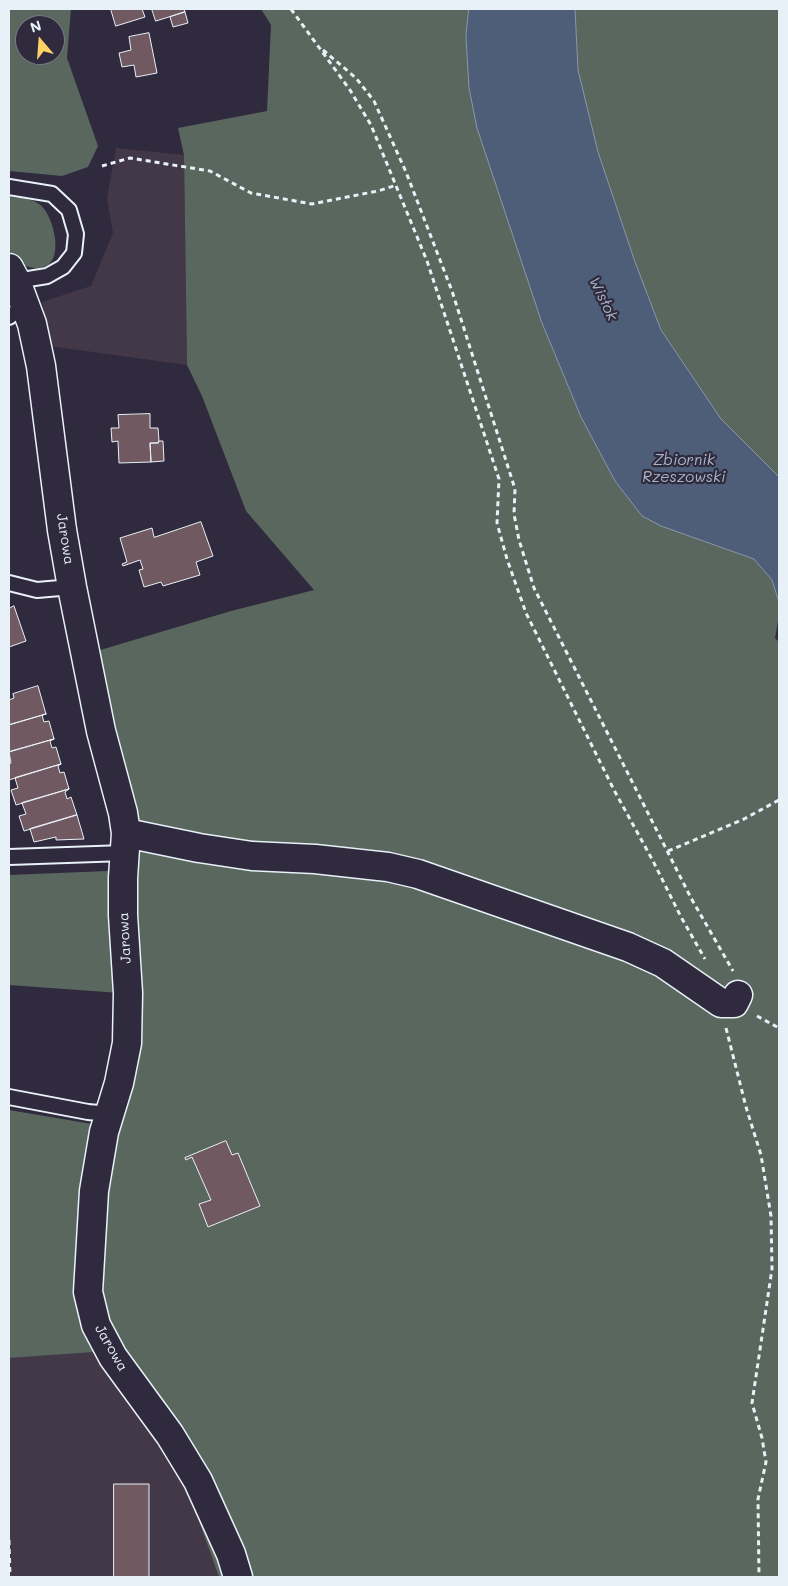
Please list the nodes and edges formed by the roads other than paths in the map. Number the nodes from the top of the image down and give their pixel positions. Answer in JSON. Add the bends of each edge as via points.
{"nodes":[{"id":1,"x":9,"y":187,"type":"edge"},
{"id":2,"x":15,"y":293,"type":"edge"},
{"id":3,"x":9,"y":583,"type":"edge"},
{"id":4,"x":72,"y":587,"type":"junction"},
{"id":5,"x":125,"y":843,"type":"junction"},
{"id":6,"x":9,"y":856,"type":"edge"},
{"id":7,"x":729,"y":999,"type":"road end"},
{"id":8,"x":9,"y":1097,"type":"edge"},
{"id":9,"x":110,"y":1114,"type":"junction"},
{"id":10,"x":238,"y":1577,"type":"edge"}],
"edges":[{"from":1,"to":2,"type":"lane","via":[[52,194],[69,210],[76,234],[74,254],[63,267]]},
{"from":2,"to":4,"type":"street","name":"Jarowa","via":[[32,324],[41,366]]},
{"from":3,"to":4,"type":"lane","via":[[37,590]]},
{"from":4,"to":5,"type":"street","name":"Jarowa","via":[[101,731],[123,813]]},
{"from":5,"to":6,"type":"lane"},
{"from":5,"to":7,"type":"street","via":[[342,862],[418,874],[628,947]]},
{"from":5,"to":9,"type":"street","name":"Jarowa","via":[[123,915],[128,993],[127,1043]]},
{"from":8,"to":9,"type":"lane"},
{"from":9,"to":10,"type":"street","name":"Jarowa","via":[[94,1191],[89,1260],[88,1292],[96,1325],[113,1357],[170,1435],[198,1482]]}]}
